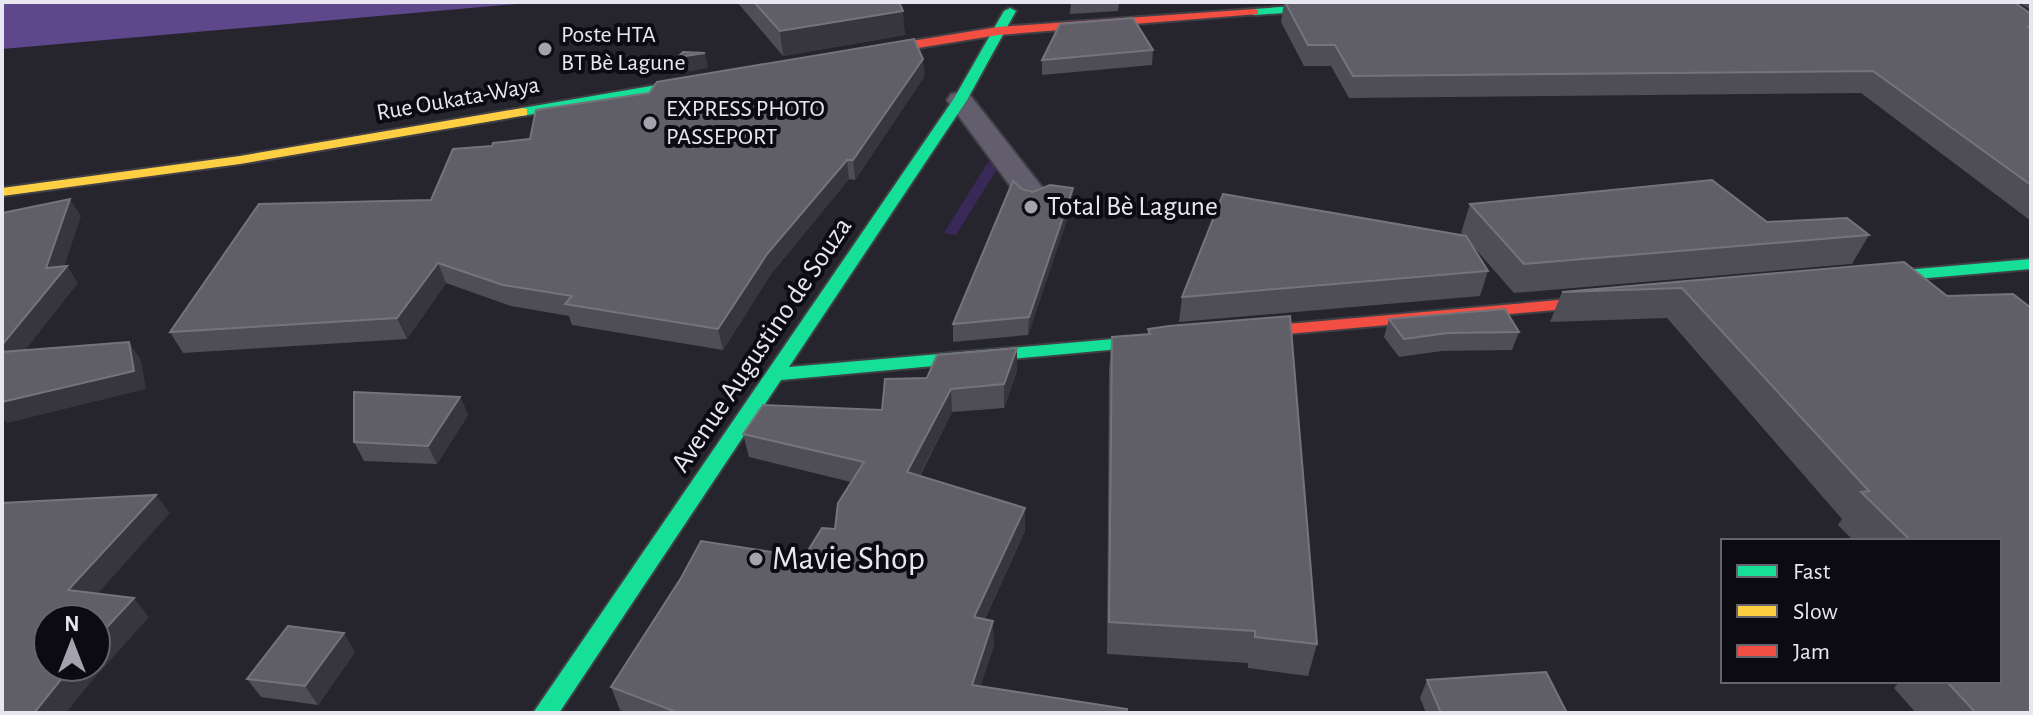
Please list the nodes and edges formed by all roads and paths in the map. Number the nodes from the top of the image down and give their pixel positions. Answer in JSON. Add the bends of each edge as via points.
{"nodes":[{"id":1,"x":1016,"y":2,"type":"edge"},
{"id":2,"x":1399,"y":2,"type":"edge"},
{"id":3,"x":998,"y":31,"type":"junction"},
{"id":4,"x":840,"y":57,"type":"edge"},
{"id":5,"x":731,"y":76,"type":"edge"},
{"id":6,"x":960,"y":100,"type":"junction"},
{"id":7,"x":2,"y":192,"type":"edge"},
{"id":8,"x":1034,"y":197,"type":"edge"},
{"id":9,"x":2031,"y":264,"type":"edge"},
{"id":10,"x":1841,"y":281,"type":"edge"},
{"id":11,"x":1634,"y":299,"type":"edge"},
{"id":12,"x":777,"y":374,"type":"junction"},
{"id":13,"x":545,"y":713,"type":"edge"}],
"edges":[{"from":1,"to":3,"type":"street","name":"Avenue Augustino de Souza"},
{"from":2,"to":3,"type":"street"},
{"from":3,"to":4,"type":"street"},
{"from":3,"to":6,"type":"street","name":"Avenue Augustino de Souza"},
{"from":5,"to":7,"type":"street","name":"Rue Oukata-Waya","via":[[240,160]]},
{"from":6,"to":8,"type":"lane"},
{"from":6,"to":12,"type":"street","name":"Avenue Augustino de Souza"},
{"from":9,"to":10,"type":"street"},
{"from":11,"to":12,"type":"street"},
{"from":12,"to":13,"type":"street","name":"Avenue Augustino de Souza"}]}
